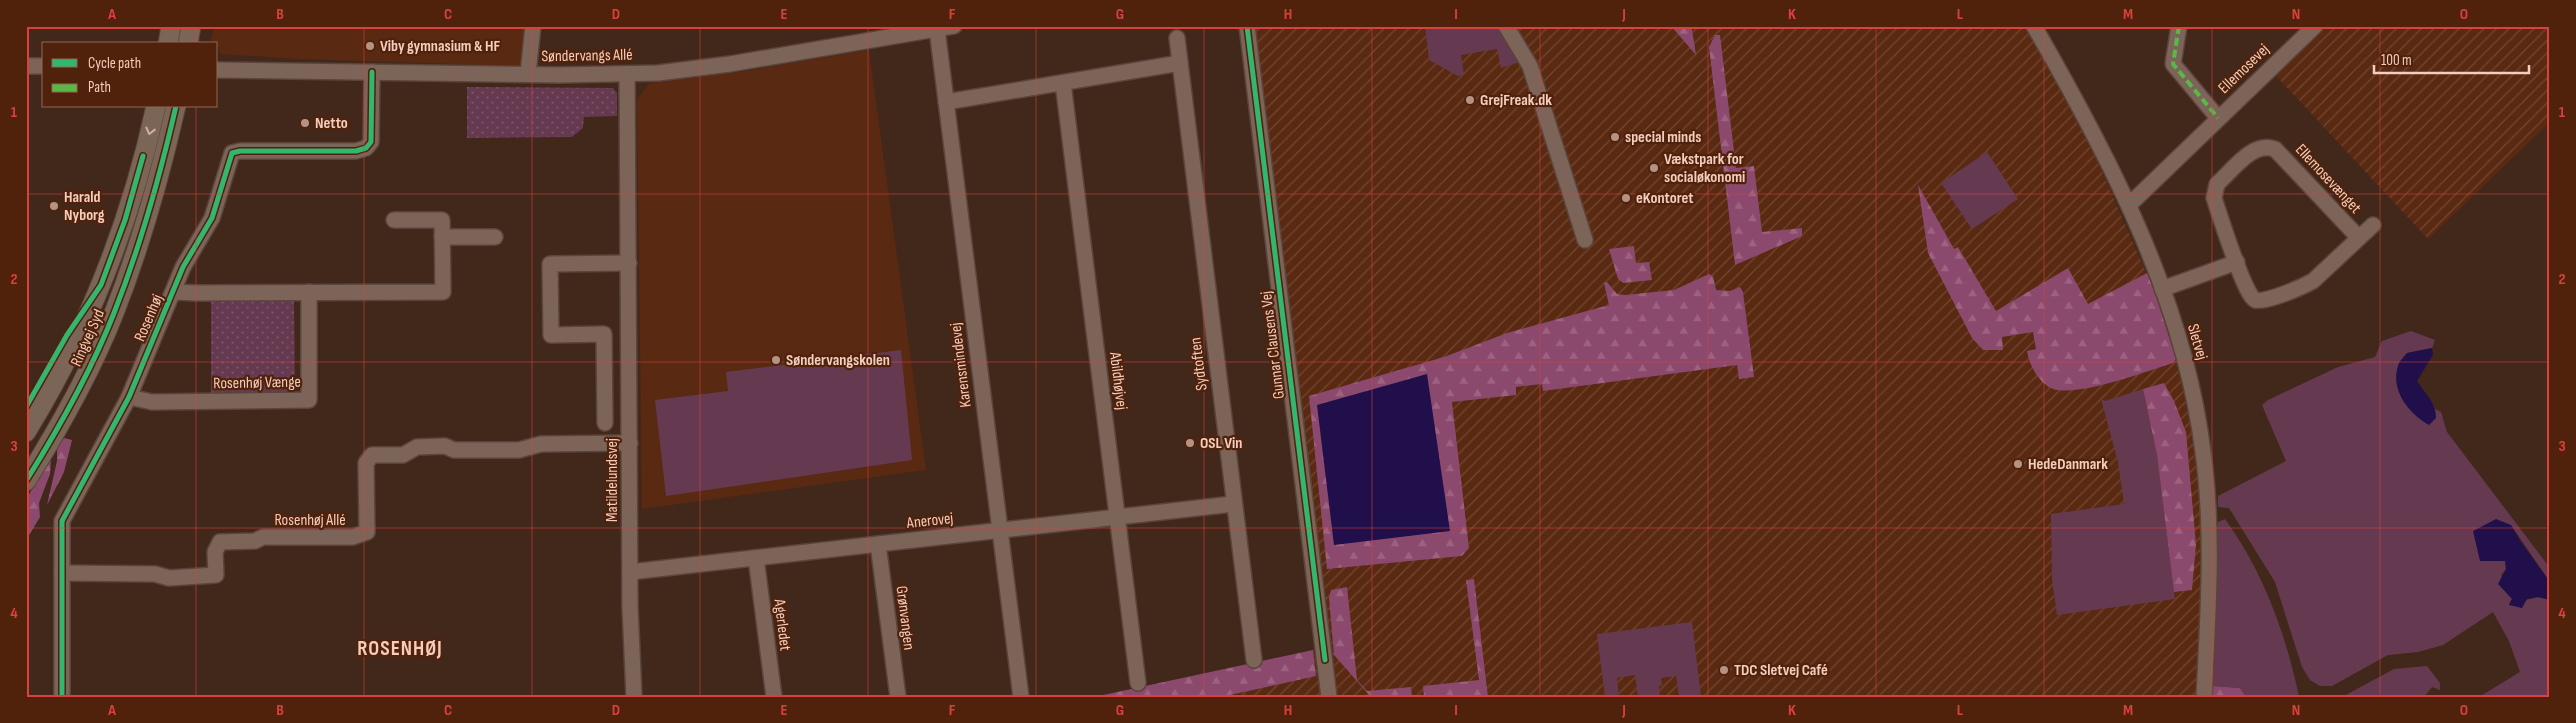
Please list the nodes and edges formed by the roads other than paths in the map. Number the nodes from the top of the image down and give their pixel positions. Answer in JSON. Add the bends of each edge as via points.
{"nodes":[{"id":1,"x":171,"y":26,"type":"edge"},
{"id":2,"x":191,"y":26,"type":"edge"},
{"id":3,"x":533,"y":26,"type":"edge"},
{"id":4,"x":954,"y":26,"type":"edge"},
{"id":5,"x":1248,"y":26,"type":"edge"},
{"id":6,"x":1506,"y":26,"type":"edge"},
{"id":7,"x":2034,"y":26,"type":"edge"},
{"id":8,"x":2179,"y":26,"type":"edge"},
{"id":9,"x":2316,"y":26,"type":"edge"},
{"id":10,"x":937,"y":29,"type":"junction"},
{"id":11,"x":1177,"y":38,"type":"dead end"},
{"id":12,"x":168,"y":42,"type":"edge"},
{"id":13,"x":188,"y":42,"type":"edge"},
{"id":14,"x":1180,"y":63,"type":"junction"},
{"id":15,"x":26,"y":66,"type":"edge"},
{"id":16,"x":42,"y":66,"type":"edge"},
{"id":17,"x":218,"y":70,"type":"edge"},
{"id":18,"x":372,"y":72,"type":"junction"},
{"id":19,"x":528,"y":74,"type":"junction"},
{"id":20,"x":627,"y":74,"type":"junction"},
{"id":21,"x":1063,"y":83,"type":"junction"},
{"id":22,"x":946,"y":102,"type":"junction"},
{"id":23,"x":155,"y":108,"type":"edge"},
{"id":24,"x":175,"y":108,"type":"edge"},
{"id":25,"x":2218,"y":118,"type":"junction"},
{"id":26,"x":2128,"y":205,"type":"junction"},
{"id":27,"x":394,"y":220,"type":"dead end"},
{"id":28,"x":2374,"y":225,"type":"dead end"},
{"id":29,"x":442,"y":237,"type":"junction"},
{"id":30,"x":495,"y":237,"type":"dead end"},
{"id":31,"x":2359,"y":238,"type":"junction"},
{"id":32,"x":1585,"y":240,"type":"dead end"},
{"id":33,"x":629,"y":262,"type":"junction"},
{"id":34,"x":2237,"y":262,"type":"junction"},
{"id":35,"x":101,"y":285,"type":"junction"},
{"id":36,"x":2162,"y":289,"type":"junction"},
{"id":37,"x":174,"y":292,"type":"junction"},
{"id":38,"x":309,"y":292,"type":"junction"},
{"id":39,"x":129,"y":397,"type":"junction"},
{"id":40,"x":26,"y":407,"type":"edge"},
{"id":41,"x":605,"y":424,"type":"dead end"},
{"id":42,"x":26,"y":432,"type":"edge"},
{"id":43,"x":630,"y":443,"type":"junction"},
{"id":44,"x":33,"y":461,"type":"edge"},
{"id":45,"x":26,"y":481,"type":"edge"},
{"id":46,"x":1233,"y":504,"type":"junction"},
{"id":47,"x":1117,"y":517,"type":"junction"},
{"id":48,"x":999,"y":530,"type":"junction"},
{"id":49,"x":878,"y":544,"type":"junction"},
{"id":50,"x":756,"y":558,"type":"junction"},
{"id":51,"x":630,"y":572,"type":"junction"},
{"id":52,"x":62,"y":573,"type":"junction"},
{"id":53,"x":1254,"y":660,"type":"dead end"},
{"id":54,"x":1138,"y":684,"type":"dead end"},
{"id":55,"x":62,"y":697,"type":"edge"},
{"id":56,"x":634,"y":697,"type":"edge"},
{"id":57,"x":774,"y":697,"type":"edge"},
{"id":58,"x":898,"y":697,"type":"edge"},
{"id":59,"x":1021,"y":697,"type":"edge"},
{"id":60,"x":1330,"y":697,"type":"edge"},
{"id":61,"x":2204,"y":697,"type":"edge"}],
"edges":[{"from":1,"to":12,"type":"main road"},
{"from":2,"to":13,"type":"main road"},
{"from":3,"to":19,"type":"street"},
{"from":4,"to":10,"type":"street","name":"Søndervangs Allé"},
{"from":5,"to":60,"type":"street","name":"Gunnar Clausens Vej"},
{"from":6,"to":32,"type":"street","via":[[1530,66]]},
{"from":7,"to":26,"type":"street","name":"Sletvej","via":[[2101,146]]},
{"from":8,"to":25,"type":"street","name":"Ellemosevej","via":[[2173,64]]},
{"from":9,"to":25,"type":"street","name":"Ellemosevej"},
{"from":10,"to":20,"type":"street","name":"Søndervangs Allé","via":[[730,64]]},
{"from":10,"to":22,"type":"street","name":"Karensmindevej"},
{"from":11,"to":14,"type":"street","name":"Sydtoften"},
{"from":14,"to":21,"type":"street"},
{"from":14,"to":46,"type":"street","name":"Sydtoften"},
{"from":15,"to":16,"type":"street"},
{"from":17,"to":18,"type":"street","name":"Søndervangs Allé"},
{"from":18,"to":19,"type":"street","name":"Søndervangs Allé"},
{"from":18,"to":37,"type":"street","name":"Rosenhøj","via":[[371,142],[366,148],[356,151],[232,153],[212,218],[183,266]]},
{"from":19,"to":20,"type":"street","name":"Søndervangs Allé"},
{"from":20,"to":33,"type":"street","name":"Matildelundsvej"},
{"from":21,"to":22,"type":"street"},
{"from":21,"to":47,"type":"street","name":"Abildhøjvej"},
{"from":22,"to":48,"type":"street","name":"Karensmindevej"},
{"from":23,"to":35,"type":"main road","name":"Ringvej Syd","one_way":true,"via":[[139,173]]},
{"from":24,"to":44,"type":"main road","name":"Ringvej Syd","via":[[152,197],[114,313],[75,396]]},
{"from":25,"to":26,"type":"street","name":"Ellemosevej"},
{"from":26,"to":36,"type":"street","name":"Sletvej"},
{"from":27,"to":29,"type":"street","via":[[442,220]]},
{"from":28,"to":31,"type":"street","name":"Ellemosevænget"},
{"from":29,"to":30,"type":"street"},
{"from":29,"to":38,"type":"street","via":[[443,292]]},
{"from":31,"to":34,"type":"street","name":"Ellemosevænget","via":[[2313,281],[2261,301],[2248,294]]},
{"from":31,"to":34,"type":"street","name":"Ellemosevænget","via":[[2275,149],[2266,146],[2256,149],[2214,190]]},
{"from":33,"to":41,"type":"street","name":"Matildelundsvej","via":[[550,264],[552,335],[604,334]]},
{"from":33,"to":43,"type":"street","name":"Matildelundsvej"},
{"from":34,"to":36,"type":"street"},
{"from":35,"to":40,"type":"main road","via":[[67,335]]},
{"from":35,"to":42,"type":"main road","name":"Ringvej Syd","via":[[59,375]]},
{"from":36,"to":61,"type":"street","name":"Sletvej","via":[[2192,388],[2206,481],[2209,591]]},
{"from":37,"to":38,"type":"street"},
{"from":37,"to":39,"type":"street","name":"Rosenhøj"},
{"from":38,"to":39,"type":"street","name":"Rosenhøj Vænge","via":[[309,400],[152,402]]},
{"from":39,"to":52,"type":"street","name":"Rosenhøj","via":[[62,521]]},
{"from":43,"to":51,"type":"street","name":"Matildelundsvej"},
{"from":43,"to":52,"type":"street","name":"Rosenhøj Allé","via":[[541,444],[519,450],[417,447],[403,455],[372,455],[366,463],[367,532],[353,537],[263,537],[255,541],[220,542],[215,552],[216,575],[169,578],[155,574]]},
{"from":44,"to":45,"type":"main road","name":"Ringvej Syd"},
{"from":46,"to":47,"type":"street","name":"Anerovej"},
{"from":46,"to":53,"type":"street","name":"Sydtoften"},
{"from":47,"to":48,"type":"street","name":"Anerovej"},
{"from":47,"to":54,"type":"street","name":"Abildhøjvej"},
{"from":48,"to":49,"type":"street","name":"Anerovej"},
{"from":48,"to":59,"type":"street","name":"Karensmindevej"},
{"from":49,"to":50,"type":"street","name":"Anerovej"},
{"from":49,"to":58,"type":"street","name":"Grønvangen"},
{"from":50,"to":51,"type":"street","name":"Anerovej"},
{"from":50,"to":57,"type":"street","name":"Agerledet"},
{"from":51,"to":56,"type":"street","name":"Matildelundsvej"},
{"from":52,"to":55,"type":"street","name":"Rosenhøj"}]}
